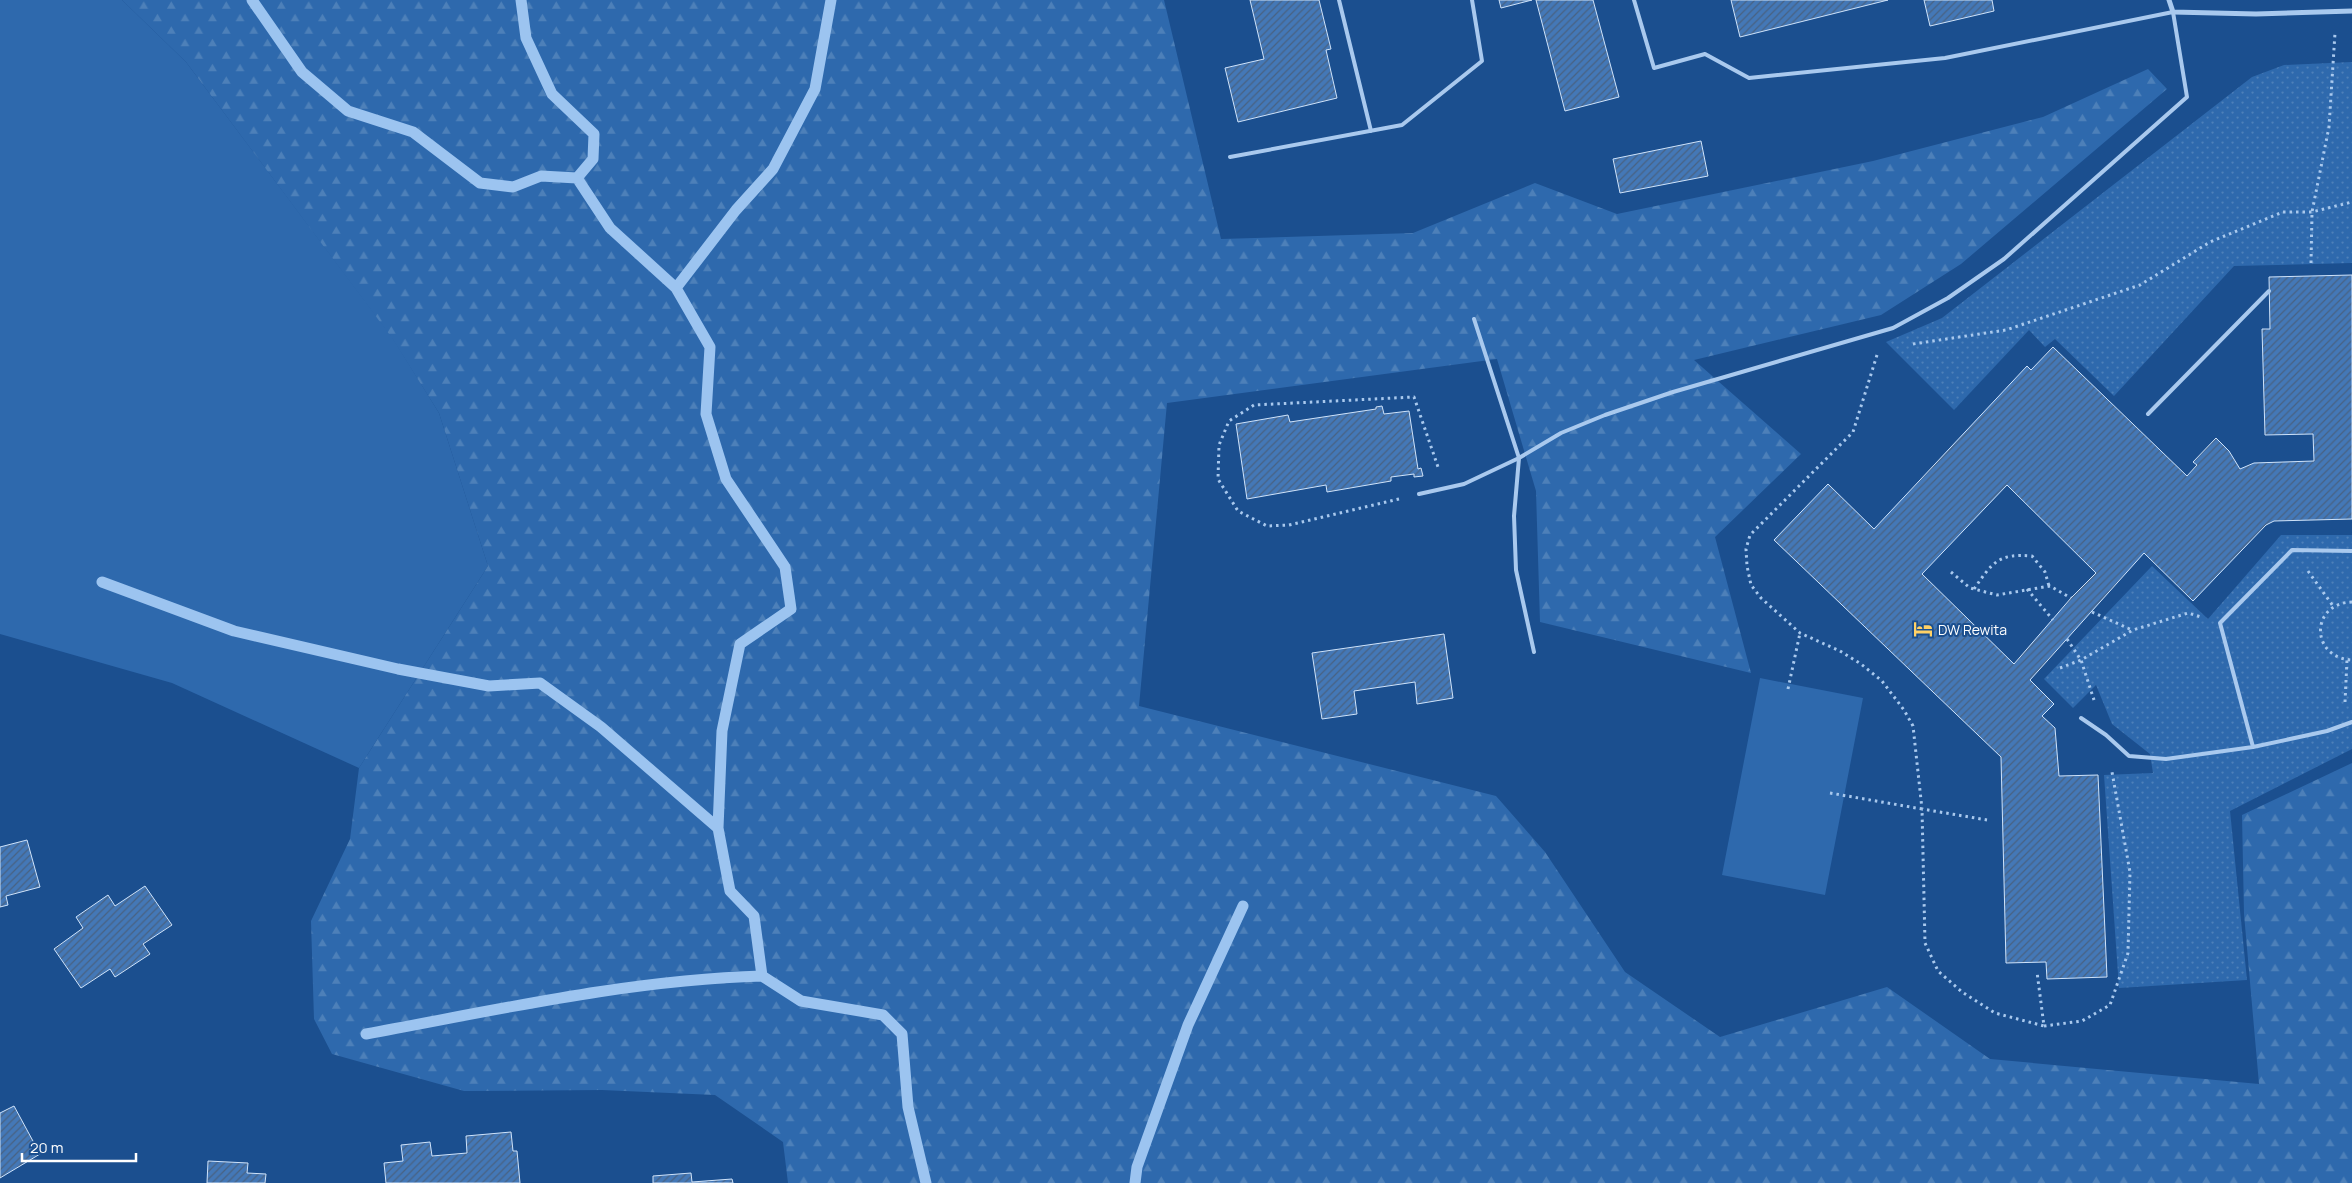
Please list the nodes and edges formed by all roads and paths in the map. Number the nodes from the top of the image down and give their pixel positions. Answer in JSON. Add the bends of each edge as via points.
{"nodes":[{"id":1,"x":1339,"y":0,"type":"edge"},
{"id":2,"x":1472,"y":0,"type":"edge"},
{"id":3,"x":1634,"y":0,"type":"edge"},
{"id":4,"x":2169,"y":0,"type":"edge"},
{"id":5,"x":2352,"y":11,"type":"edge"},
{"id":6,"x":2173,"y":12,"type":"junction"},
{"id":7,"x":2336,"y":12,"type":"junction"},
{"id":8,"x":1371,"y":131,"type":"junction"},
{"id":9,"x":1230,"y":157,"type":"dead end"},
{"id":10,"x":2352,"y":202,"type":"edge"},
{"id":11,"x":2312,"y":212,"type":"junction"},
{"id":12,"x":2312,"y":263,"type":"dead end"},
{"id":13,"x":2269,"y":291,"type":"dead end"},
{"id":14,"x":1474,"y":319,"type":"dead end"},
{"id":15,"x":1908,"y":344,"type":"dead end"},
{"id":16,"x":1879,"y":349,"type":"dead end"},
{"id":17,"x":2148,"y":414,"type":"dead end"},
{"id":18,"x":1519,"y":458,"type":"junction"},
{"id":19,"x":1446,"y":488,"type":"junction"},
{"id":20,"x":1419,"y":494,"type":"joint"},
{"id":21,"x":2352,"y":551,"type":"edge"},
{"id":22,"x":1951,"y":572,"type":"dead end"},
{"id":23,"x":2049,"y":586,"type":"junction"},
{"id":24,"x":1974,"y":589,"type":"junction"},
{"id":25,"x":2027,"y":589,"type":"junction"},
{"id":26,"x":2071,"y":598,"type":"dead end"},
{"id":27,"x":2352,"y":602,"type":"edge"},
{"id":28,"x":2092,"y":612,"type":"dead end"},
{"id":29,"x":2053,"y":620,"type":"dead end"},
{"id":30,"x":2220,"y":623,"type":"junction"},
{"id":31,"x":2133,"y":630,"type":"junction"},
{"id":32,"x":1800,"y":633,"type":"junction"},
{"id":33,"x":2068,"y":639,"type":"dead end"},
{"id":34,"x":1534,"y":652,"type":"dead end"},
{"id":35,"x":2080,"y":660,"type":"junction"},
{"id":36,"x":2350,"y":660,"type":"edge"},
{"id":37,"x":2060,"y":668,"type":"dead end"},
{"id":38,"x":1788,"y":689,"type":"dead end"},
{"id":39,"x":2081,"y":718,"type":"dead end"},
{"id":40,"x":2352,"y":722,"type":"edge"},
{"id":41,"x":2344,"y":725,"type":"junction"},
{"id":42,"x":2106,"y":735,"type":"junction"},
{"id":43,"x":2253,"y":747,"type":"junction"},
{"id":44,"x":1830,"y":793,"type":"dead end"},
{"id":45,"x":1922,"y":809,"type":"junction"},
{"id":46,"x":1986,"y":820,"type":"dead end"},
{"id":47,"x":2037,"y":972,"type":"dead end"},
{"id":48,"x":2044,"y":1026,"type":"junction"}],
"edges":[{"from":1,"to":8,"type":"lane"},
{"from":2,"to":8,"type":"lane","via":[[1482,61],[1402,125]]},
{"from":3,"to":6,"type":"lane","via":[[1654,68],[1705,54],[1749,78],[1945,58]]},
{"from":4,"to":6,"type":"street"},
{"from":5,"to":7,"type":"street"},
{"from":6,"to":7,"type":"street"},
{"from":6,"to":18,"type":"lane","via":[[2187,97],[2004,259],[1948,298],[1892,328],[1673,392],[1605,416],[1561,433]]},
{"from":7,"to":11,"type":"path","via":[[2329,127]]},
{"from":8,"to":9,"type":"lane"},
{"from":10,"to":11,"type":"path"},
{"from":11,"to":12,"type":"path"},
{"from":11,"to":15,"type":"path","via":[[2283,212],[2210,242],[2140,285],[2006,330]]},
{"from":13,"to":17,"type":"lane"},
{"from":14,"to":18,"type":"lane"},
{"from":16,"to":32,"type":"path","via":[[1853,432],[1750,534],[1746,549],[1751,585]]},
{"from":18,"to":19,"type":"lane","via":[[1464,484]]},
{"from":18,"to":34,"type":"lane","via":[[1514,516],[1516,570]]},
{"from":19,"to":20,"type":"lane"},
{"from":19,"to":20,"type":"path","via":[[1414,398],[1254,405],[1229,421],[1219,445],[1218,479],[1238,511],[1267,526],[1289,525]]},
{"from":21,"to":30,"type":"lane","via":[[2292,550]]},
{"from":22,"to":24,"type":"path"},
{"from":23,"to":24,"type":"path","via":[[2045,572],[2032,556],[2013,554],[1990,565]]},
{"from":23,"to":25,"type":"path"},
{"from":23,"to":26,"type":"path"},
{"from":24,"to":25,"type":"path","via":[[1997,596]]},
{"from":25,"to":29,"type":"path"},
{"from":27,"to":36,"type":"path","via":[[2342,602],[2326,613],[2320,632],[2327,650],[2334,656]]},
{"from":28,"to":31,"type":"path"},
{"from":30,"to":31,"type":"path","via":[[2188,613]]},
{"from":30,"to":43,"type":"lane"},
{"from":31,"to":35,"type":"path"},
{"from":32,"to":38,"type":"path"},
{"from":32,"to":45,"type":"path","via":[[1861,664],[1894,694],[1913,726]]},
{"from":33,"to":35,"type":"path"},
{"from":35,"to":37,"type":"path"},
{"from":35,"to":42,"type":"path"},
{"from":36,"to":41,"type":"path"},
{"from":39,"to":42,"type":"lane"},
{"from":40,"to":41,"type":"lane"},
{"from":41,"to":43,"type":"lane"},
{"from":42,"to":43,"type":"lane","via":[[2130,756],[2166,759]]},
{"from":42,"to":48,"type":"path","via":[[2130,872],[2128,953],[2110,1005],[2082,1021]]},
{"from":44,"to":45,"type":"path"},
{"from":45,"to":46,"type":"path"},
{"from":45,"to":48,"type":"path","via":[[1925,943],[1938,971],[1962,992],[1995,1013]]},
{"from":47,"to":48,"type":"path"}]}
